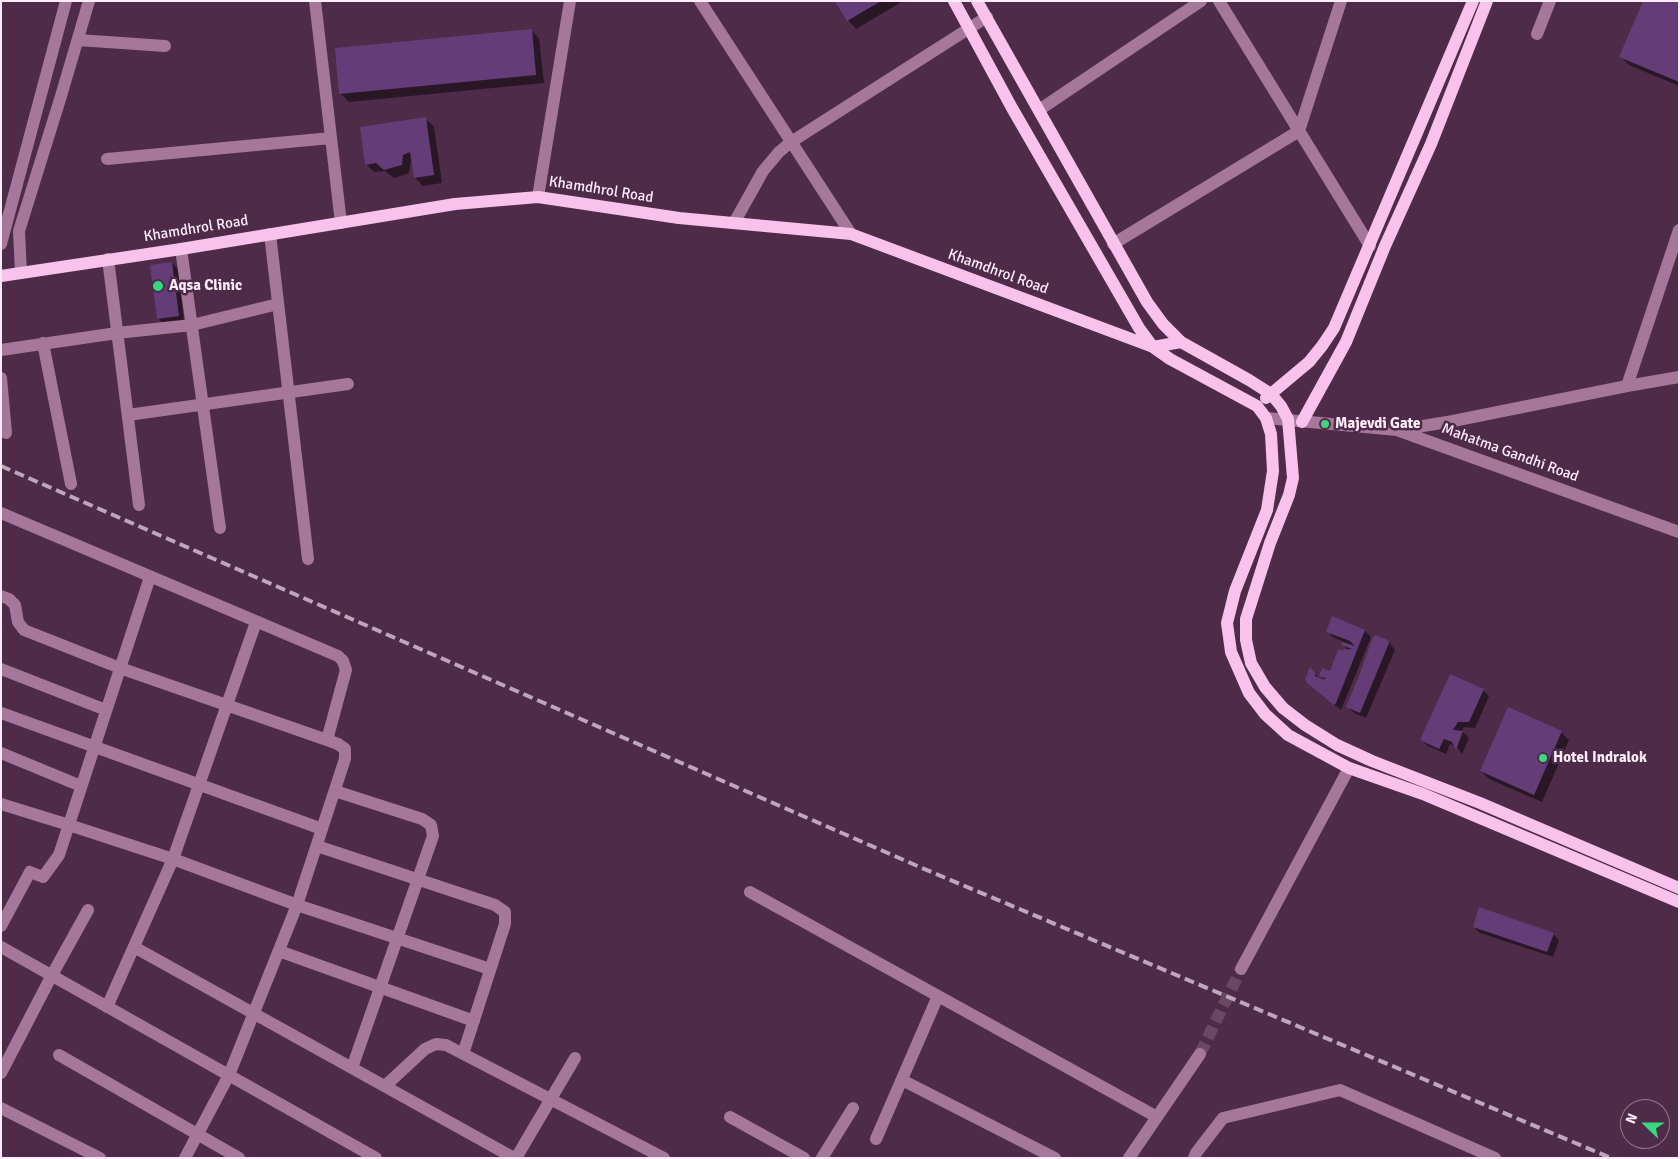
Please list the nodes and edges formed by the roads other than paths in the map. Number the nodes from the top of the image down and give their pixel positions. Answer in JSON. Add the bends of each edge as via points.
{"nodes":[{"id":1,"x":66,"y":1,"type":"edge"},
{"id":2,"x":89,"y":1,"type":"edge"},
{"id":3,"x":315,"y":1,"type":"edge"},
{"id":4,"x":570,"y":1,"type":"edge"},
{"id":5,"x":700,"y":1,"type":"edge"},
{"id":6,"x":954,"y":1,"type":"edge"},
{"id":7,"x":977,"y":1,"type":"edge"},
{"id":8,"x":1201,"y":1,"type":"edge"},
{"id":9,"x":1341,"y":1,"type":"edge"},
{"id":10,"x":1473,"y":1,"type":"edge"},
{"id":11,"x":1487,"y":1,"type":"edge"},
{"id":12,"x":1550,"y":1,"type":"edge"},
{"id":13,"x":1223,"y":3,"type":"edge"},
{"id":14,"x":987,"y":18,"type":"junction"},
{"id":15,"x":969,"y":29,"type":"junction"},
{"id":16,"x":1537,"y":34,"type":"dead end"},
{"id":17,"x":78,"y":40,"type":"junction"},
{"id":18,"x":164,"y":46,"type":"dead end"},
{"id":19,"x":1039,"y":110,"type":"junction"},
{"id":20,"x":1299,"y":131,"type":"junction"},
{"id":21,"x":331,"y":138,"type":"junction"},
{"id":22,"x":791,"y":142,"type":"junction"},
{"id":23,"x":107,"y":159,"type":"dead end"},
{"id":24,"x":538,"y":196,"type":"junction"},
{"id":25,"x":341,"y":223,"type":"junction"},
{"id":26,"x":734,"y":223,"type":"junction"},
{"id":27,"x":1679,"y":230,"type":"edge"},
{"id":28,"x":270,"y":234,"type":"junction"},
{"id":29,"x":851,"y":234,"type":"junction"},
{"id":30,"x":1,"y":244,"type":"edge"},
{"id":31,"x":1113,"y":244,"type":"junction"},
{"id":32,"x":1370,"y":246,"type":"junction"},
{"id":33,"x":181,"y":249,"type":"junction"},
{"id":34,"x":108,"y":259,"type":"junction"},
{"id":35,"x":21,"y":273,"type":"junction"},
{"id":36,"x":1,"y":276,"type":"edge"},
{"id":37,"x":278,"y":304,"type":"junction"},
{"id":38,"x":192,"y":325,"type":"junction"},
{"id":39,"x":117,"y":332,"type":"junction"},
{"id":40,"x":1181,"y":342,"type":"junction"},
{"id":41,"x":43,"y":343,"type":"junction"},
{"id":42,"x":1153,"y":346,"type":"junction"},
{"id":43,"x":1,"y":350,"type":"edge"},
{"id":44,"x":1679,"y":377,"type":"edge"},
{"id":45,"x":1,"y":378,"type":"edge"},
{"id":46,"x":348,"y":384,"type":"dead end"},
{"id":47,"x":1627,"y":386,"type":"junction"},
{"id":48,"x":288,"y":392,"type":"junction"},
{"id":49,"x":1271,"y":394,"type":"junction"},
{"id":50,"x":202,"y":403,"type":"junction"},
{"id":51,"x":1257,"y":406,"type":"junction"},
{"id":52,"x":128,"y":415,"type":"junction"},
{"id":53,"x":1266,"y":418,"type":"junction"},
{"id":54,"x":1288,"y":419,"type":"junction"},
{"id":55,"x":1302,"y":422,"type":"junction"},
{"id":56,"x":1397,"y":430,"type":"junction"},
{"id":57,"x":6,"y":433,"type":"dead end"},
{"id":58,"x":71,"y":484,"type":"dead end"},
{"id":59,"x":139,"y":505,"type":"dead end"},
{"id":60,"x":1,"y":513,"type":"edge"},
{"id":61,"x":220,"y":528,"type":"dead end"},
{"id":62,"x":1679,"y":532,"type":"edge"},
{"id":63,"x":308,"y":558,"type":"dead end"},
{"id":64,"x":150,"y":576,"type":"junction"},
{"id":65,"x":1,"y":596,"type":"edge"},
{"id":66,"x":256,"y":622,"type":"junction"},
{"id":67,"x":120,"y":668,"type":"junction"},
{"id":68,"x":1,"y":669,"type":"edge"},
{"id":69,"x":227,"y":704,"type":"junction"},
{"id":70,"x":106,"y":710,"type":"junction"},
{"id":71,"x":1,"y":714,"type":"edge"},
{"id":72,"x":327,"y":740,"type":"junction"},
{"id":73,"x":94,"y":747,"type":"junction"},
{"id":74,"x":1,"y":753,"type":"edge"},
{"id":75,"x":1349,"y":768,"type":"junction"},
{"id":76,"x":199,"y":785,"type":"junction"},
{"id":77,"x":82,"y":786,"type":"junction"},
{"id":78,"x":335,"y":791,"type":"junction"},
{"id":79,"x":1,"y":804,"type":"edge"},
{"id":80,"x":69,"y":824,"type":"junction"},
{"id":81,"x":322,"y":830,"type":"junction"},
{"id":82,"x":317,"y":846,"type":"junction"},
{"id":83,"x":173,"y":859,"type":"junction"},
{"id":84,"x":418,"y":880,"type":"junction"},
{"id":85,"x":1679,"y":888,"type":"edge"},
{"id":86,"x":750,"y":892,"type":"dead end"},
{"id":87,"x":1679,"y":902,"type":"edge"},
{"id":88,"x":298,"y":904,"type":"junction"},
{"id":89,"x":88,"y":910,"type":"dead end"},
{"id":90,"x":1,"y":926,"type":"edge"},
{"id":91,"x":397,"y":938,"type":"junction"},
{"id":92,"x":1,"y":947,"type":"edge"},
{"id":93,"x":134,"y":947,"type":"junction"},
{"id":94,"x":279,"y":951,"type":"junction"},
{"id":95,"x":490,"y":969,"type":"junction"},
{"id":96,"x":1241,"y":969,"type":"tunnel mouth"},
{"id":97,"x":52,"y":975,"type":"junction"},
{"id":98,"x":380,"y":987,"type":"junction"},
{"id":99,"x":938,"y":996,"type":"junction"},
{"id":100,"x":107,"y":1007,"type":"junction"},
{"id":101,"x":254,"y":1014,"type":"junction"},
{"id":102,"x":474,"y":1020,"type":"junction"},
{"id":103,"x":463,"y":1054,"type":"junction"},
{"id":104,"x":1200,"y":1054,"type":"tunnel mouth"},
{"id":105,"x":59,"y":1055,"type":"dead end"},
{"id":106,"x":575,"y":1058,"type":"dead end"},
{"id":107,"x":352,"y":1068,"type":"junction"},
{"id":108,"x":1,"y":1073,"type":"edge"},
{"id":109,"x":229,"y":1075,"type":"junction"},
{"id":110,"x":902,"y":1080,"type":"junction"},
{"id":111,"x":385,"y":1086,"type":"junction"},
{"id":112,"x":550,"y":1100,"type":"junction"},
{"id":113,"x":1,"y":1108,"type":"edge"},
{"id":114,"x":853,"y":1108,"type":"dead end"},
{"id":115,"x":730,"y":1117,"type":"dead end"},
{"id":116,"x":1156,"y":1118,"type":"junction"},
{"id":117,"x":199,"y":1135,"type":"junction"},
{"id":118,"x":876,"y":1140,"type":"dead end"},
{"id":119,"x":100,"y":1158,"type":"edge"},
{"id":120,"x":185,"y":1158,"type":"edge"},
{"id":121,"x":239,"y":1158,"type":"edge"},
{"id":122,"x":376,"y":1158,"type":"edge"},
{"id":123,"x":515,"y":1158,"type":"edge"},
{"id":124,"x":664,"y":1158,"type":"edge"},
{"id":125,"x":804,"y":1158,"type":"edge"},
{"id":126,"x":822,"y":1158,"type":"edge"},
{"id":127,"x":1055,"y":1158,"type":"edge"},
{"id":128,"x":1129,"y":1158,"type":"edge"},
{"id":129,"x":1194,"y":1158,"type":"edge"},
{"id":130,"x":1495,"y":1158,"type":"edge"}],
"edges":[{"from":1,"to":30,"type":"street"},
{"from":2,"to":17,"type":"street"},
{"from":3,"to":21,"type":"street"},
{"from":4,"to":24,"type":"street"},
{"from":5,"to":22,"type":"street"},
{"from":6,"to":15,"type":"main road"},
{"from":7,"to":14,"type":"main road"},
{"from":8,"to":19,"type":"street"},
{"from":9,"to":20,"type":"street"},
{"from":10,"to":32,"type":"main road"},
{"from":11,"to":55,"type":"main road","via":[[1431,144],[1346,342]]},
{"from":12,"to":16,"type":"street"},
{"from":13,"to":20,"type":"street"},
{"from":14,"to":15,"type":"street"},
{"from":14,"to":19,"type":"main road"},
{"from":15,"to":22,"type":"street"},
{"from":15,"to":42,"type":"main road","via":[[1139,328]]},
{"from":17,"to":18,"type":"street"},
{"from":17,"to":35,"type":"street","via":[[19,231]]},
{"from":19,"to":31,"type":"main road"},
{"from":20,"to":31,"type":"street"},
{"from":20,"to":32,"type":"street"},
{"from":21,"to":23,"type":"street"},
{"from":21,"to":25,"type":"street"},
{"from":22,"to":26,"type":"street","via":[[763,171]]},
{"from":22,"to":29,"type":"street"},
{"from":24,"to":25,"type":"main road","name":"Khamdhrol Road","via":[[455,204]]},
{"from":24,"to":26,"type":"main road","name":"Khamdhrol Road","via":[[679,218]]},
{"from":25,"to":28,"type":"main road","name":"Khamdhrol Road"},
{"from":26,"to":29,"type":"main road","name":"Khamdhrol Road"},
{"from":27,"to":47,"type":"street"},
{"from":28,"to":33,"type":"main road","name":"Khamdhrol Road"},
{"from":28,"to":37,"type":"street"},
{"from":29,"to":42,"type":"main road","name":"Khamdhrol Road"},
{"from":31,"to":40,"type":"main road","via":[[1147,302]]},
{"from":32,"to":49,"type":"main road","via":[[1330,334],[1309,362]]},
{"from":33,"to":34,"type":"main road","name":"Khamdhrol Road"},
{"from":33,"to":38,"type":"street"},
{"from":34,"to":35,"type":"main road","name":"Khamdhrol Road"},
{"from":34,"to":39,"type":"street"},
{"from":35,"to":36,"type":"main road","name":"Khamdhrol Road"},
{"from":37,"to":38,"type":"street"},
{"from":37,"to":48,"type":"street"},
{"from":38,"to":39,"type":"street"},
{"from":38,"to":50,"type":"street"},
{"from":39,"to":41,"type":"street"},
{"from":39,"to":52,"type":"street"},
{"from":40,"to":42,"type":"main road","name":"Khamdhrol Road"},
{"from":40,"to":49,"type":"main road"},
{"from":41,"to":43,"type":"street"},
{"from":41,"to":58,"type":"street"},
{"from":42,"to":51,"type":"main road","via":[[1170,359]]},
{"from":44,"to":47,"type":"street"},
{"from":45,"to":57,"type":"street"},
{"from":46,"to":48,"type":"street"},
{"from":47,"to":56,"type":"street"},
{"from":48,"to":50,"type":"street"},
{"from":48,"to":63,"type":"street"},
{"from":49,"to":51,"type":"main road"},
{"from":49,"to":54,"type":"main road"},
{"from":50,"to":52,"type":"street"},
{"from":50,"to":61,"type":"street"},
{"from":51,"to":53,"type":"main road"},
{"from":52,"to":59,"type":"street"},
{"from":53,"to":54,"type":"street","name":"Mahatma Gandhi Road"},
{"from":53,"to":75,"type":"main road","via":[[1271,434],[1273,470],[1267,510],[1235,591],[1227,623],[1231,652],[1249,693],[1265,714],[1288,735]]},
{"from":54,"to":55,"type":"street","name":"Mahatma Gandhi Road"},
{"from":54,"to":85,"type":"main road","via":[[1293,478],[1246,620],[1251,663],[1265,687],[1283,708],[1337,745],[1480,802]]},
{"from":55,"to":56,"type":"street","name":"Mahatma Gandhi Road"},
{"from":56,"to":62,"type":"street","name":"Mahatma Gandhi Road"},
{"from":60,"to":64,"type":"street"},
{"from":64,"to":66,"type":"street"},
{"from":64,"to":67,"type":"street"},
{"from":65,"to":67,"type":"street","via":[[15,605],[18,622],[24,630]]},
{"from":66,"to":69,"type":"street"},
{"from":66,"to":72,"type":"street","via":[[338,656],[343,661],[346,670]]},
{"from":67,"to":69,"type":"street"},
{"from":67,"to":70,"type":"street"},
{"from":68,"to":70,"type":"street"},
{"from":69,"to":72,"type":"street"},
{"from":69,"to":76,"type":"street"},
{"from":70,"to":73,"type":"street"},
{"from":71,"to":73,"type":"street"},
{"from":72,"to":78,"type":"street","via":[[344,749],[345,759]]},
{"from":73,"to":76,"type":"street"},
{"from":73,"to":77,"type":"street"},
{"from":74,"to":77,"type":"street"},
{"from":75,"to":87,"type":"main road","via":[[1423,794]]},
{"from":75,"to":96,"type":"street"},
{"from":76,"to":81,"type":"street"},
{"from":76,"to":83,"type":"street"},
{"from":77,"to":80,"type":"street"},
{"from":78,"to":81,"type":"street"},
{"from":78,"to":84,"type":"street","via":[[422,819],[431,825],[433,836]]},
{"from":79,"to":80,"type":"street"},
{"from":80,"to":83,"type":"street"},
{"from":80,"to":90,"type":"street","via":[[59,855],[43,878],[30,872]]},
{"from":81,"to":82,"type":"street"},
{"from":82,"to":84,"type":"street"},
{"from":82,"to":88,"type":"street"},
{"from":83,"to":88,"type":"street"},
{"from":83,"to":93,"type":"street"},
{"from":84,"to":91,"type":"street"},
{"from":84,"to":95,"type":"street","via":[[496,905],[505,912],[505,924]]},
{"from":86,"to":99,"type":"street"},
{"from":88,"to":91,"type":"street"},
{"from":88,"to":94,"type":"street"},
{"from":89,"to":97,"type":"street"},
{"from":91,"to":95,"type":"street"},
{"from":91,"to":98,"type":"street"},
{"from":92,"to":97,"type":"street"},
{"from":93,"to":100,"type":"street"},
{"from":93,"to":101,"type":"street"},
{"from":94,"to":98,"type":"street"},
{"from":94,"to":101,"type":"street"},
{"from":95,"to":102,"type":"street"},
{"from":97,"to":100,"type":"street"},
{"from":97,"to":108,"type":"street"},
{"from":98,"to":102,"type":"street"},
{"from":98,"to":107,"type":"street"},
{"from":99,"to":110,"type":"street"},
{"from":99,"to":116,"type":"street"},
{"from":100,"to":109,"type":"street"},
{"from":101,"to":107,"type":"street"},
{"from":101,"to":109,"type":"street"},
{"from":102,"to":103,"type":"street"},
{"from":103,"to":111,"type":"street","via":[[446,1045],[436,1044],[425,1049]]},
{"from":103,"to":112,"type":"street"},
{"from":104,"to":116,"type":"street"},
{"from":105,"to":117,"type":"street"},
{"from":106,"to":112,"type":"street"},
{"from":107,"to":111,"type":"street"},
{"from":109,"to":117,"type":"street"},
{"from":109,"to":122,"type":"street"},
{"from":110,"to":118,"type":"street"},
{"from":110,"to":127,"type":"street"},
{"from":111,"to":123,"type":"street"},
{"from":112,"to":123,"type":"street"},
{"from":112,"to":124,"type":"street"},
{"from":113,"to":119,"type":"street"},
{"from":114,"to":126,"type":"street"},
{"from":115,"to":125,"type":"street"},
{"from":116,"to":128,"type":"street"},
{"from":117,"to":120,"type":"street"},
{"from":117,"to":121,"type":"street"},
{"from":129,"to":130,"type":"street","via":[[1223,1118],[1340,1090]]}]}
